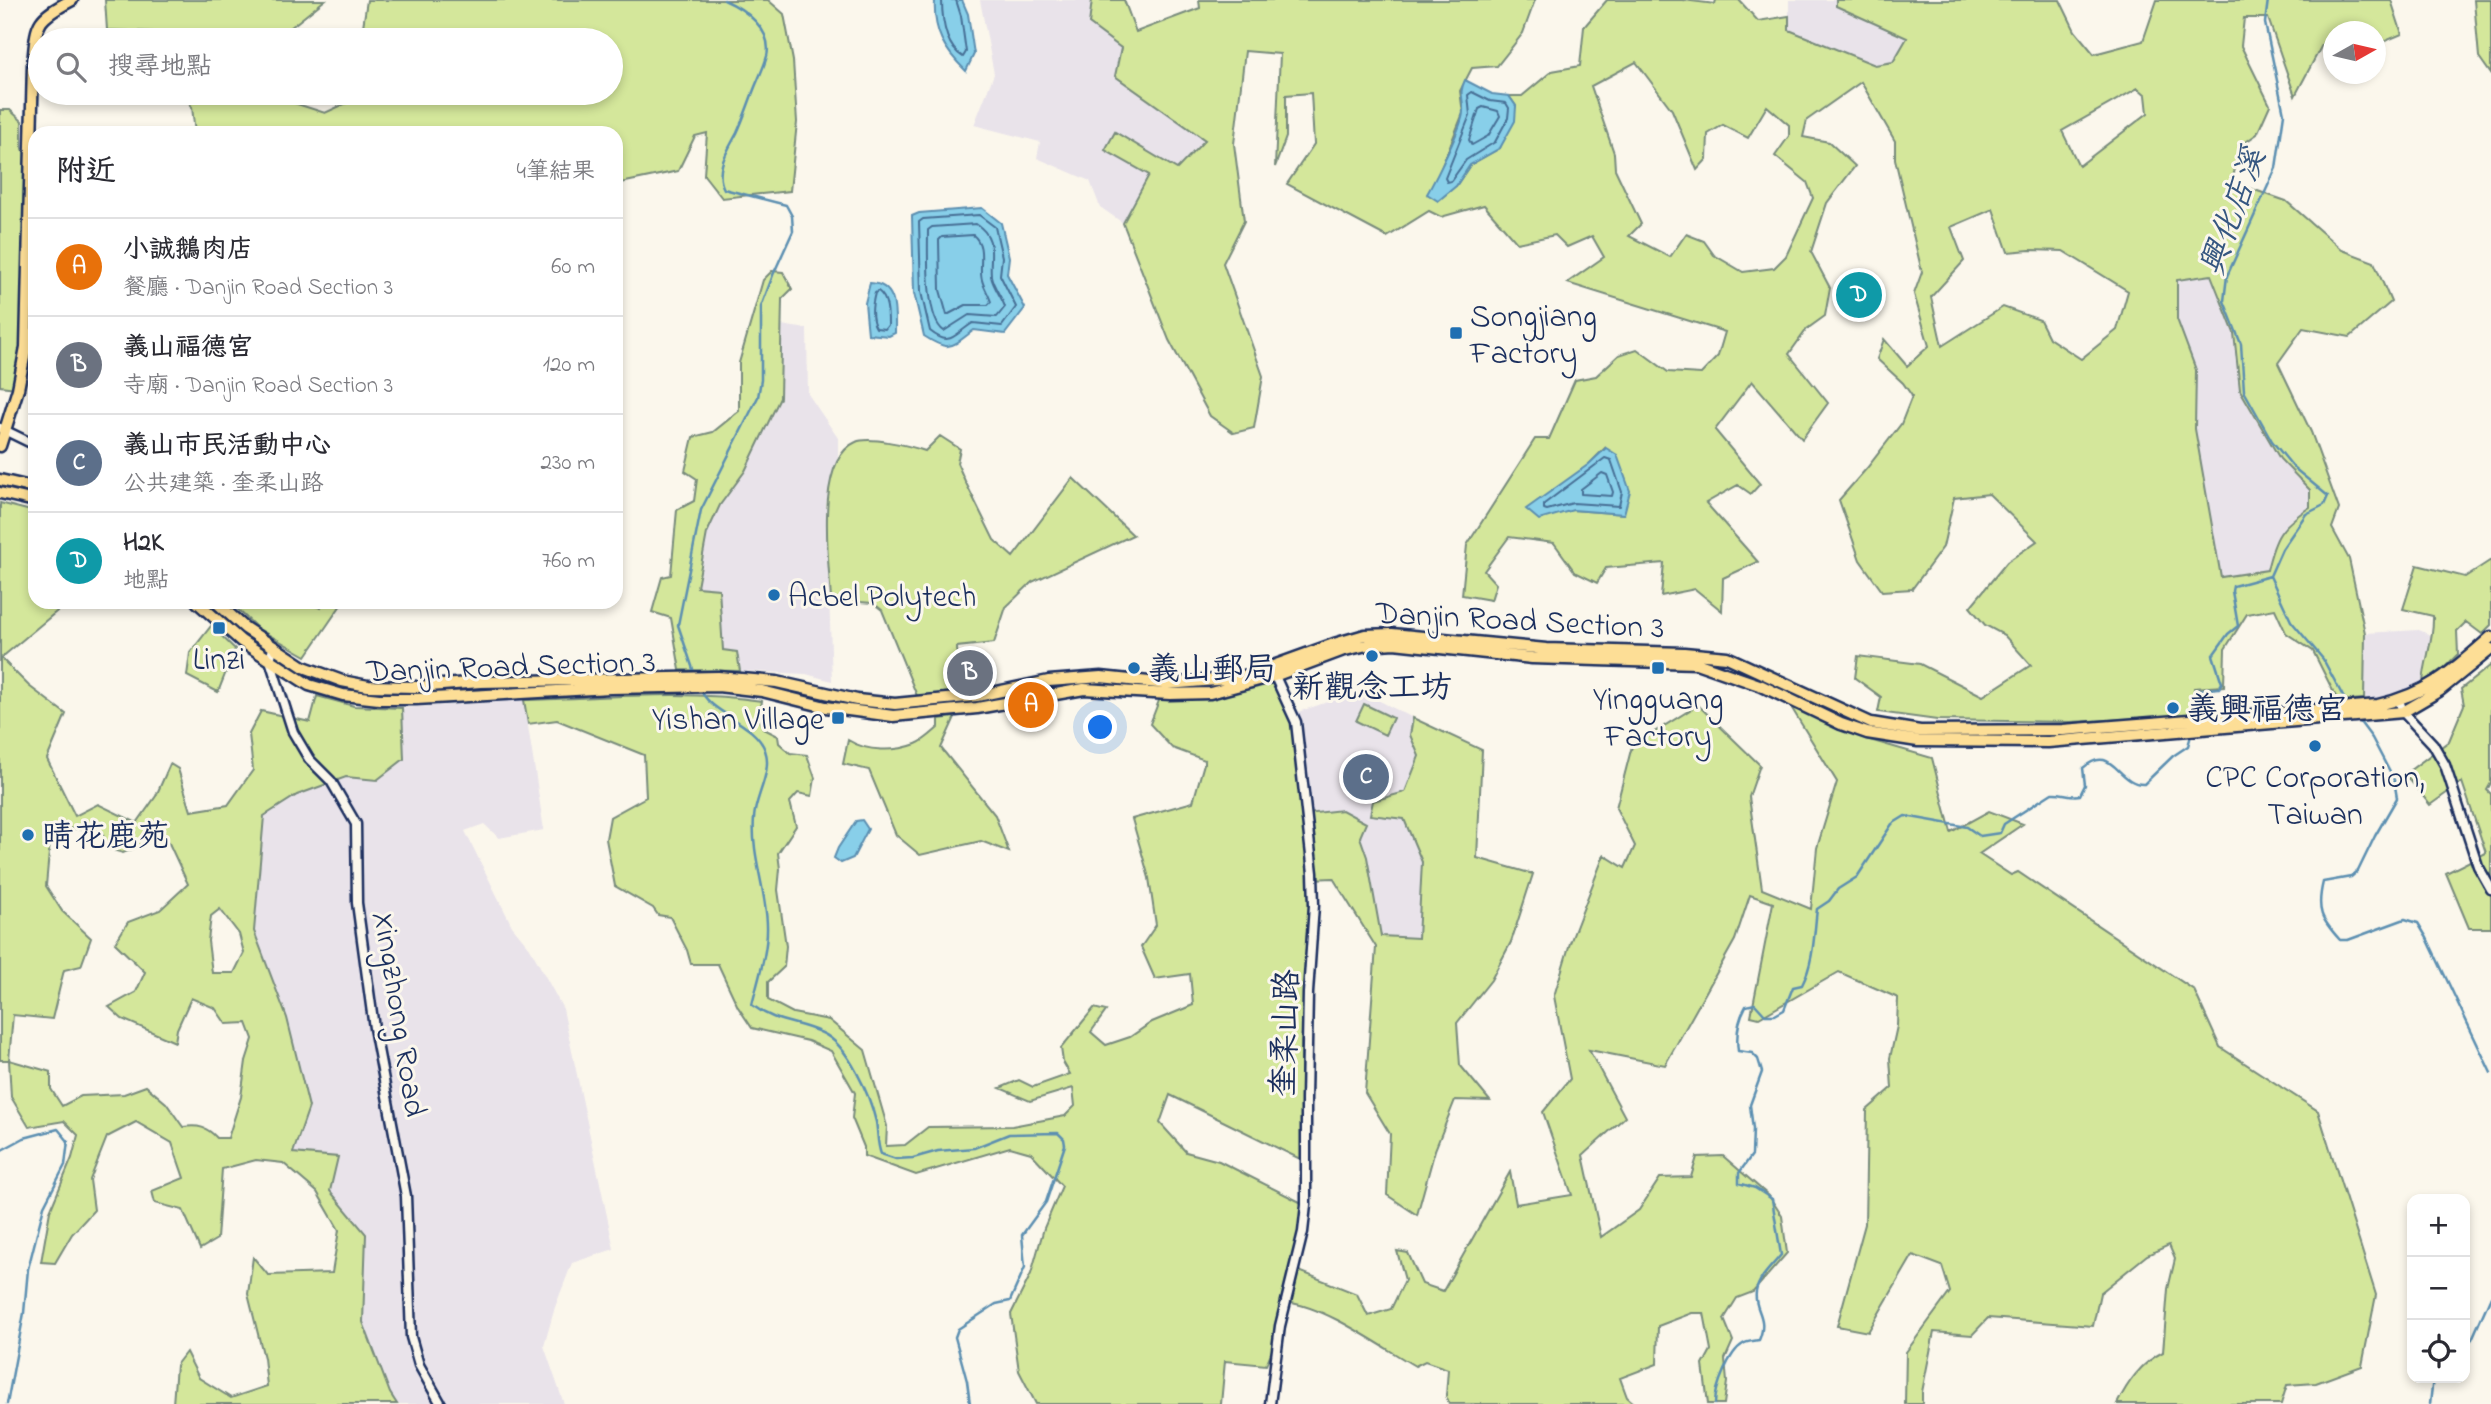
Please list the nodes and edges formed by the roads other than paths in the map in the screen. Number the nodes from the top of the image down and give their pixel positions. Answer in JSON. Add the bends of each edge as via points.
{"nodes":[{"id":1,"x":72,"y":0,"type":"edge"},
{"id":2,"x":37,"y":28,"type":"edge"},
{"id":3,"x":32,"y":105,"type":"edge"},
{"id":4,"x":31,"y":126,"type":"edge"},
{"id":5,"x":28,"y":266,"type":"edge"},
{"id":6,"x":3,"y":428,"type":"edge"},
{"id":7,"x":28,"y":441,"type":"edge"},
{"id":8,"x":0,"y":446,"type":"edge"},
{"id":9,"x":0,"y":480,"type":"edge"},
{"id":10,"x":28,"y":486,"type":"edge"},
{"id":11,"x":0,"y":492,"type":"edge"},
{"id":12,"x":28,"y":499,"type":"edge"},
{"id":13,"x":205,"y":609,"type":"edge"},
{"id":14,"x":225,"y":609,"type":"edge"},
{"id":15,"x":2491,"y":637,"type":"edge"},
{"id":16,"x":273,"y":648,"type":"junction"},
{"id":17,"x":2491,"y":649,"type":"edge"},
{"id":18,"x":270,"y":660,"type":"junction"},
{"id":19,"x":1272,"y":671,"type":"junction"},
{"id":20,"x":687,"y":681,"type":"junction"},
{"id":21,"x":2399,"y":700,"type":"junction"},
{"id":22,"x":2361,"y":712,"type":"junction"},
{"id":23,"x":2403,"y":712,"type":"junction"},
{"id":24,"x":2189,"y":727,"type":"junction"},
{"id":25,"x":2491,"y":889,"type":"edge"},
{"id":26,"x":441,"y":1404,"type":"edge"},
{"id":27,"x":1270,"y":1404,"type":"edge"}],
"edges":[{"from":1,"to":2,"type":"main road","via":[[41,18]]},
{"from":3,"to":4,"type":"main road"},
{"from":5,"to":6,"type":"main road","via":[[26,347]]},
{"from":6,"to":7,"type":"street"},
{"from":6,"to":8,"type":"main road"},
{"from":9,"to":10,"type":"main road"},
{"from":11,"to":12,"type":"main road"},
{"from":13,"to":18,"type":"main road","name":"Danjin Road Section 3"},
{"from":14,"to":16,"type":"main road","name":"Danjin Road Section 3"},
{"from":15,"to":21,"type":"main road","via":[[2448,674]]},
{"from":16,"to":18,"type":"street"},
{"from":16,"to":20,"type":"main road","name":"Danjin Road Section 3","via":[[312,672],[368,686]]},
{"from":17,"to":23,"type":"main road","via":[[2439,691]]},
{"from":18,"to":20,"type":"main road","name":"Danjin Road Section 3","via":[[309,685],[379,699]]},
{"from":18,"to":26,"type":"street","name":"Xingzhong Road","via":[[293,732],[309,759],[331,781],[356,824],[357,903],[372,1017],[406,1196],[411,1337],[419,1365]]},
{"from":19,"to":20,"type":"main road","name":"Danjin Road Section 3","via":[[1168,684],[1101,677],[1049,681],[977,696],[895,704],[777,682]]},
{"from":19,"to":24,"type":"main road","name":"Danjin Road Section 3","via":[[1367,645],[1394,643],[1532,658],[1696,663],[1854,729],[1918,741],[2048,742]]},
{"from":19,"to":24,"type":"main road","name":"Danjin Road Section 3","via":[[1365,635],[1392,634],[1546,649],[1727,657],[1871,723],[1920,731]]},
{"from":19,"to":27,"type":"street","name":"奎柔山路","via":[[1296,722],[1314,905],[1308,993],[1306,1205],[1280,1326]]},
{"from":21,"to":22,"type":"main road"},
{"from":21,"to":23,"type":"street"},
{"from":22,"to":23,"type":"main road"},
{"from":22,"to":24,"type":"main road"},
{"from":23,"to":25,"type":"street","via":[[2433,744],[2445,765],[2478,866]]}]}
